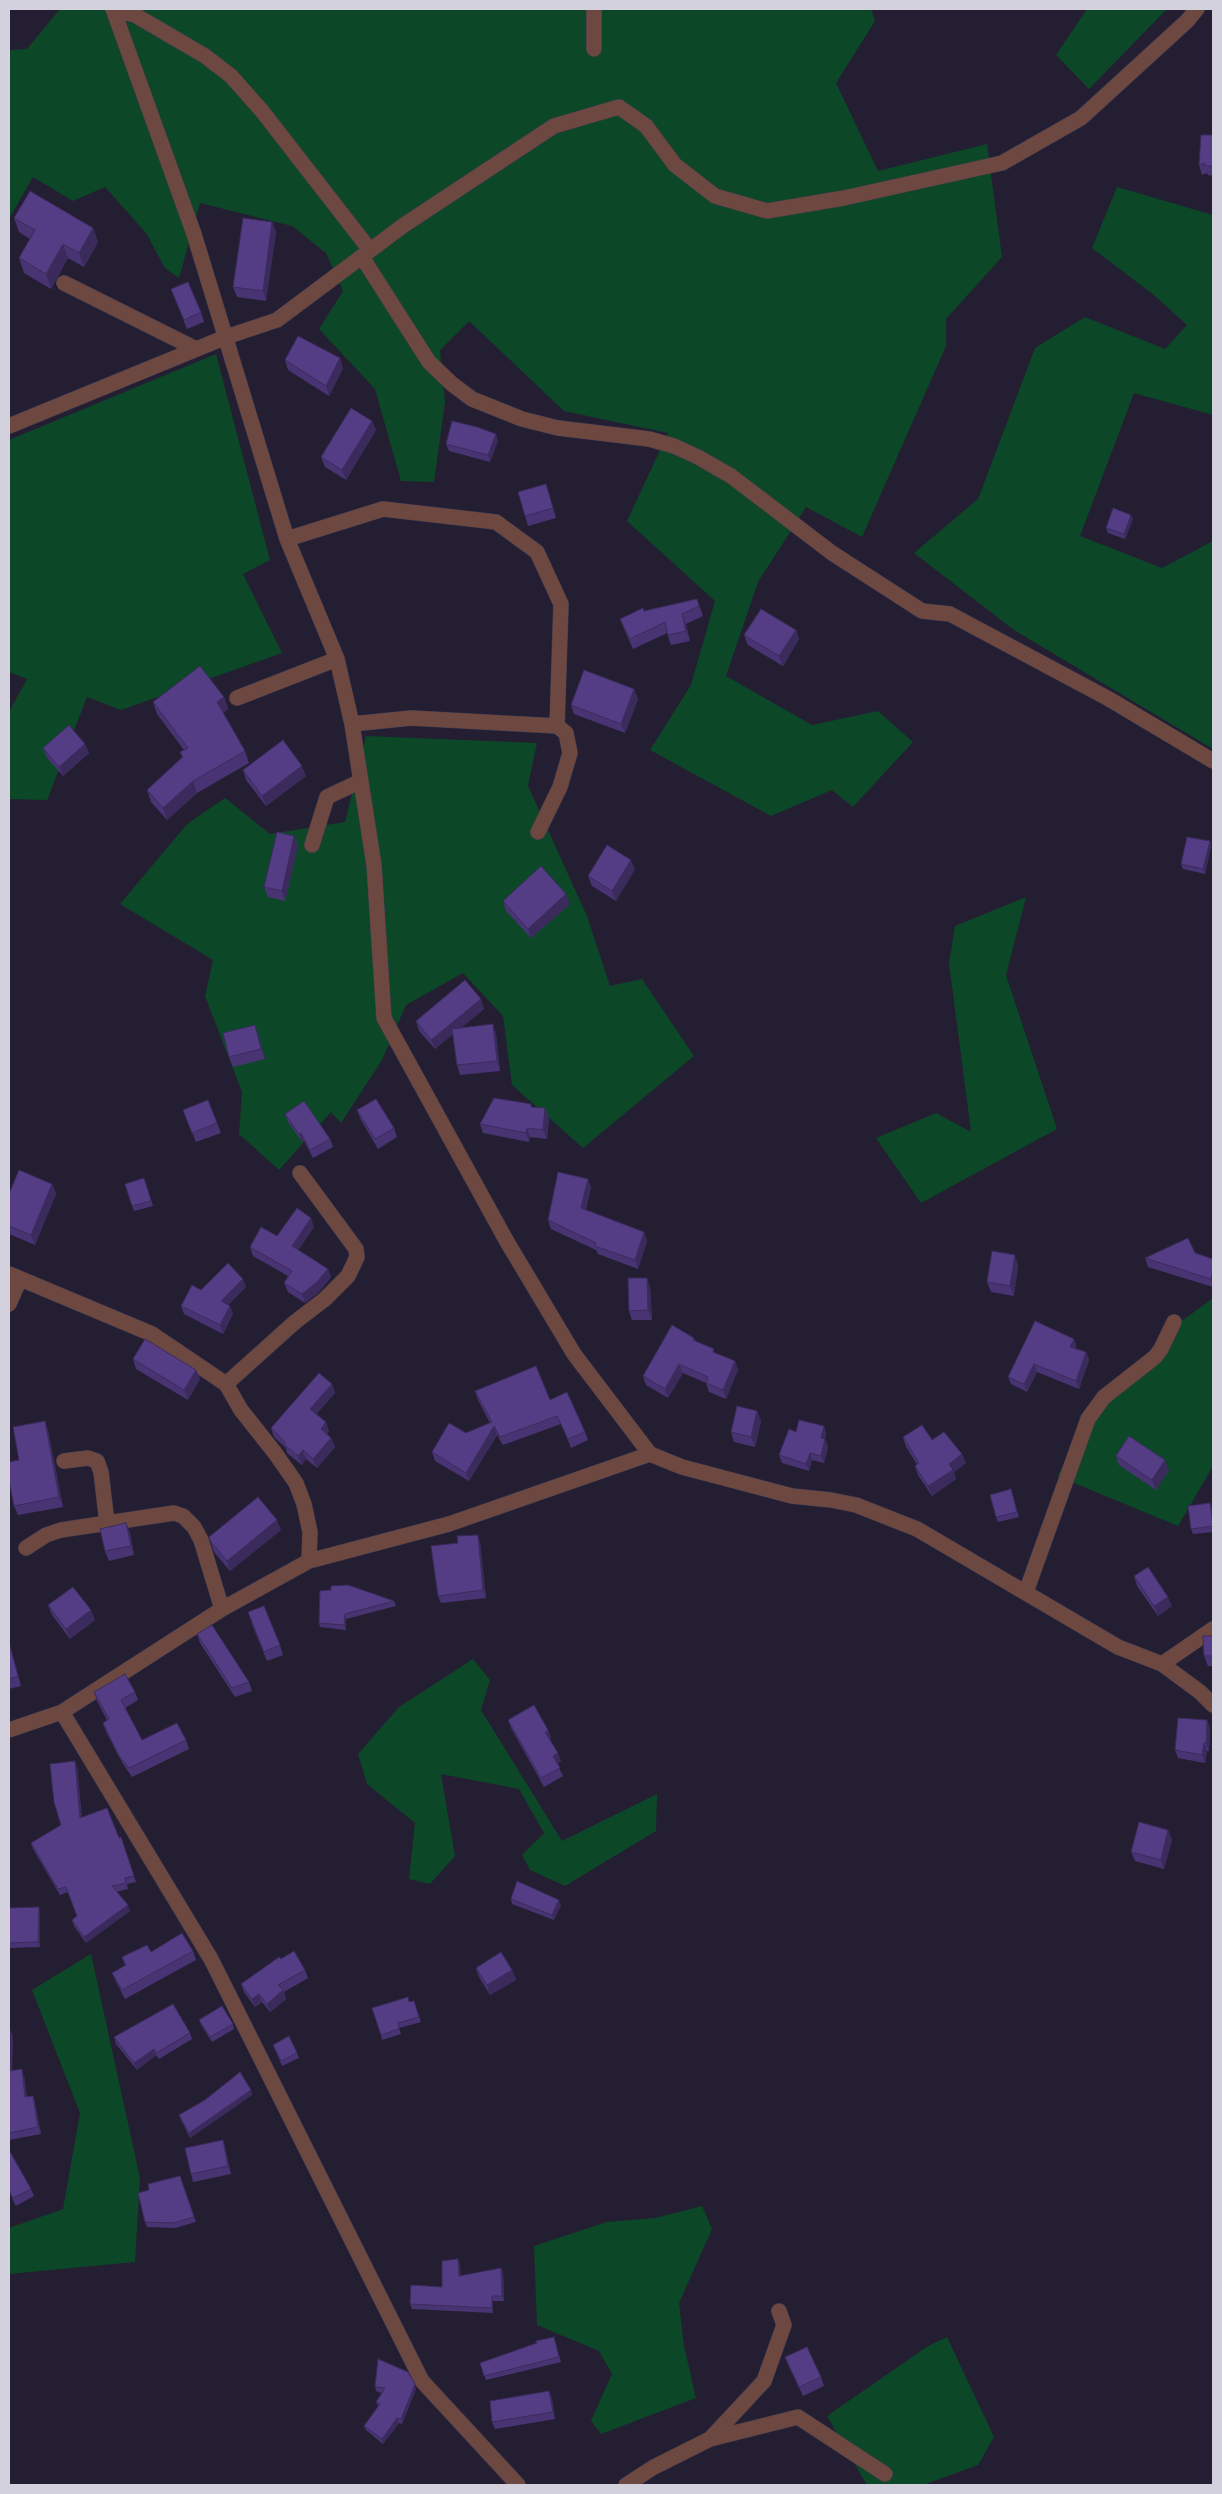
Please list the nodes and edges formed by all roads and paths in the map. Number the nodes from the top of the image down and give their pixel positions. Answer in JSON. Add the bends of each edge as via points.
{"nodes":[{"id":1,"x":594,"y":9,"type":"edge"},
{"id":2,"x":1196,"y":9,"type":"edge"},
{"id":3,"x":114,"y":10,"type":"edge"},
{"id":4,"x":594,"y":49,"type":"dead end"},
{"id":5,"x":366,"y":254,"type":"junction"},
{"id":6,"x":64,"y":283,"type":"dead end"},
{"id":7,"x":226,"y":336,"type":"junction"},
{"id":8,"x":196,"y":349,"type":"junction"},
{"id":9,"x":9,"y":426,"type":"edge"},
{"id":10,"x":287,"y":539,"type":"junction"},
{"id":11,"x":337,"y":660,"type":"junction"},
{"id":12,"x":237,"y":698,"type":"dead end"},
{"id":13,"x":352,"y":724,"type":"junction"},
{"id":14,"x":557,"y":726,"type":"junction"},
{"id":15,"x":1213,"y":761,"type":"edge"},
{"id":16,"x":361,"y":781,"type":"junction"},
{"id":17,"x":538,"y":832,"type":"dead end"},
{"id":18,"x":312,"y":845,"type":"dead end"},
{"id":19,"x":300,"y":1173,"type":"dead end"},
{"id":20,"x":15,"y":1277,"type":"edge"},
{"id":21,"x":9,"y":1304,"type":"edge"},
{"id":22,"x":1174,"y":1322,"type":"dead end"},
{"id":23,"x":226,"y":1384,"type":"junction"},
{"id":24,"x":650,"y":1454,"type":"junction"},
{"id":25,"x":64,"y":1461,"type":"dead end"},
{"id":26,"x":107,"y":1523,"type":"junction"},
{"id":27,"x":26,"y":1548,"type":"dead end"},
{"id":28,"x":309,"y":1561,"type":"junction"},
{"id":29,"x":1026,"y":1592,"type":"junction"},
{"id":30,"x":222,"y":1609,"type":"junction"},
{"id":31,"x":1213,"y":1630,"type":"edge"},
{"id":32,"x":1162,"y":1664,"type":"junction"},
{"id":33,"x":1213,"y":1705,"type":"edge"},
{"id":34,"x":62,"y":1712,"type":"junction"},
{"id":35,"x":9,"y":1730,"type":"edge"},
{"id":36,"x":779,"y":2311,"type":"dead end"},
{"id":37,"x":710,"y":2439,"type":"junction"},
{"id":38,"x":885,"y":2474,"type":"dead end"},
{"id":39,"x":518,"y":2485,"type":"edge"},
{"id":40,"x":626,"y":2485,"type":"edge"}],
"edges":[{"from":1,"to":4,"type":"street"},
{"from":2,"to":5,"type":"street","via":[[1188,21],[1082,118],[1002,163],[909,185],[767,211],[715,196],[675,165],[646,126],[619,107],[554,126],[404,225]]},
{"from":3,"to":5,"type":"street","via":[[135,15],[205,56],[231,76],[262,111]]},
{"from":3,"to":7,"type":"street","via":[[194,234]]},
{"from":5,"to":7,"type":"street","via":[[277,320]]},
{"from":5,"to":15,"type":"street","via":[[429,362],[472,399],[522,419],[558,428],[648,439],[698,457],[731,476],[832,553],[922,611],[950,614],[1109,699]]},
{"from":6,"to":8,"type":"street"},
{"from":7,"to":8,"type":"street"},
{"from":7,"to":10,"type":"street"},
{"from":8,"to":9,"type":"street"},
{"from":10,"to":11,"type":"street"},
{"from":10,"to":14,"type":"street","via":[[383,509],[496,522],[537,552],[561,604]]},
{"from":11,"to":12,"type":"street"},
{"from":11,"to":13,"type":"street"},
{"from":13,"to":14,"type":"street","via":[[411,718]]},
{"from":13,"to":16,"type":"street"},
{"from":14,"to":17,"type":"street","via":[[566,734],[570,753],[560,787]]},
{"from":16,"to":18,"type":"street","via":[[327,797]]},
{"from":16,"to":24,"type":"street","via":[[374,864],[384,1018],[506,1240],[569,1346]]},
{"from":19,"to":23,"type":"street","via":[[356,1249],[357,1257],[348,1276],[325,1299]]},
{"from":20,"to":21,"type":"street"},
{"from":20,"to":23,"type":"street","via":[[152,1334]]},
{"from":22,"to":29,"type":"street","via":[[1155,1358],[1104,1397],[1088,1419]]},
{"from":23,"to":28,"type":"street","via":[[241,1410],[296,1483],[310,1532]]},
{"from":24,"to":28,"type":"street","via":[[449,1524]]},
{"from":24,"to":29,"type":"street","via":[[682,1467],[792,1496],[856,1506],[917,1529]]},
{"from":25,"to":26,"type":"street","via":[[88,1458],[97,1461],[102,1472]]},
{"from":26,"to":27,"type":"street","via":[[61,1530]]},
{"from":26,"to":30,"type":"street","via":[[174,1513],[184,1516],[201,1540]]},
{"from":28,"to":30,"type":"street"},
{"from":29,"to":32,"type":"street","via":[[1118,1647]]},
{"from":30,"to":34,"type":"street"},
{"from":31,"to":32,"type":"street"},
{"from":32,"to":33,"type":"street"},
{"from":34,"to":35,"type":"street"},
{"from":34,"to":39,"type":"street","via":[[211,1960],[422,2382]]},
{"from":36,"to":37,"type":"street","via":[[784,2325],[764,2381]]},
{"from":37,"to":38,"type":"street","via":[[798,2417]]},
{"from":37,"to":40,"type":"street"}]}
